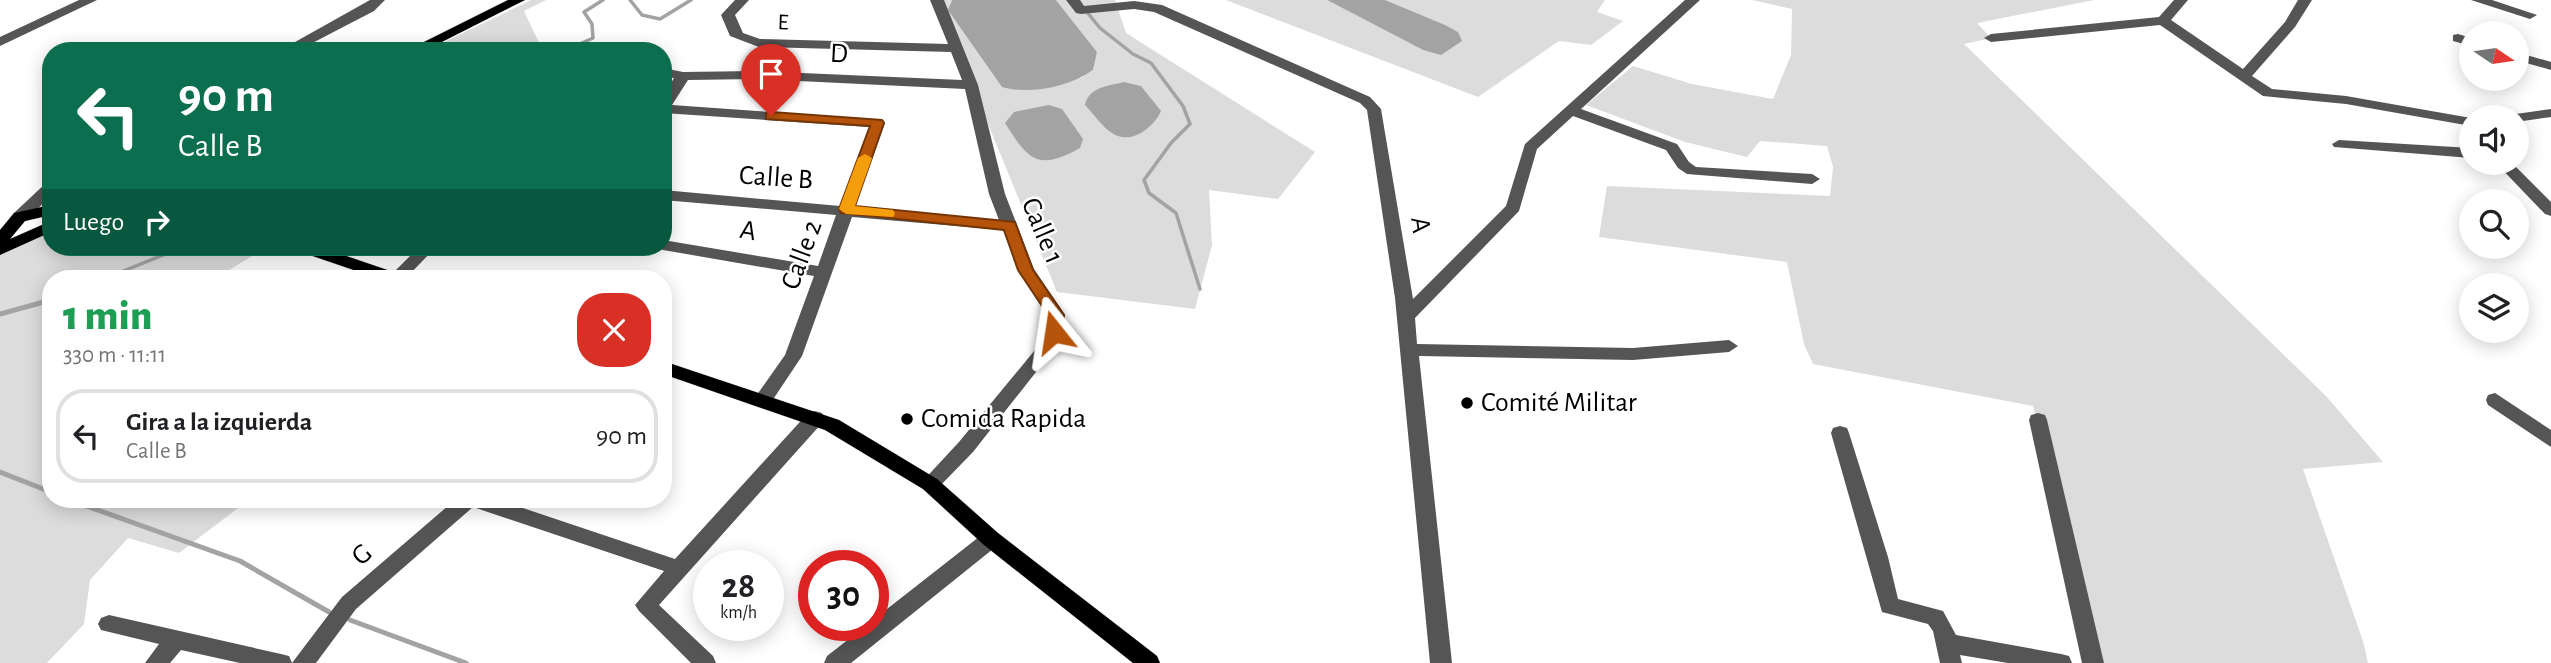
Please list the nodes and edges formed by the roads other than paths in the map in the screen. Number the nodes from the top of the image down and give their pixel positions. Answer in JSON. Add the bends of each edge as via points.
{"nodes":[{"id":1,"x":379,"y":0,"type":"edge"},
{"id":2,"x":518,"y":0,"type":"edge"},
{"id":3,"x":742,"y":0,"type":"edge"},
{"id":4,"x":937,"y":0,"type":"edge"},
{"id":5,"x":1692,"y":0,"type":"edge"},
{"id":6,"x":2305,"y":0,"type":"edge"},
{"id":7,"x":2479,"y":0,"type":"edge"},
{"id":8,"x":86,"y":1,"type":"edge"},
{"id":9,"x":2177,"y":1,"type":"edge"},
{"id":10,"x":1077,"y":5,"type":"edge"},
{"id":11,"x":2530,"y":15,"type":"dead end"},
{"id":12,"x":2163,"y":22,"type":"junction"},
{"id":13,"x":1991,"y":38,"type":"dead end"},
{"id":14,"x":0,"y":42,"type":"edge"},
{"id":15,"x":303,"y":42,"type":"edge"},
{"id":16,"x":431,"y":42,"type":"edge"},
{"id":17,"x":957,"y":48,"type":"junction"},
{"id":18,"x":766,"y":59,"type":"junction"},
{"id":19,"x":2529,"y":60,"type":"edge"},
{"id":20,"x":2551,"y":66,"type":"edge"},
{"id":21,"x":672,"y":74,"type":"edge"},
{"id":22,"x":683,"y":76,"type":"junction"},
{"id":23,"x":2244,"y":77,"type":"junction"},
{"id":24,"x":971,"y":85,"type":"junction"},
{"id":25,"x":672,"y":94,"type":"edge"},
{"id":26,"x":672,"y":110,"type":"edge"},
{"id":27,"x":1570,"y":110,"type":"junction"},
{"id":28,"x":2551,"y":113,"type":"edge"},
{"id":29,"x":2529,"y":116,"type":"edge"},
{"id":30,"x":2459,"y":123,"type":"edge"},
{"id":31,"x":2339,"y":144,"type":"dead end"},
{"id":32,"x":2459,"y":152,"type":"edge"},
{"id":33,"x":2516,"y":175,"type":"edge"},
{"id":34,"x":1812,"y":179,"type":"dead end"},
{"id":35,"x":42,"y":195,"type":"edge"},
{"id":36,"x":672,"y":196,"type":"edge"},
{"id":37,"x":846,"y":209,"type":"junction"},
{"id":38,"x":2551,"y":211,"type":"edge"},
{"id":39,"x":42,"y":214,"type":"edge"},
{"id":40,"x":20,"y":217,"type":"junction"},
{"id":41,"x":0,"y":218,"type":"edge"},
{"id":42,"x":1010,"y":226,"type":"junction"},
{"id":43,"x":42,"y":231,"type":"edge"},
{"id":44,"x":0,"y":240,"type":"edge"},
{"id":45,"x":672,"y":247,"type":"edge"},
{"id":46,"x":0,"y":250,"type":"edge"},
{"id":47,"x":330,"y":256,"type":"edge"},
{"id":48,"x":418,"y":256,"type":"edge"},
{"id":49,"x":372,"y":270,"type":"edge"},
{"id":50,"x":404,"y":270,"type":"edge"},
{"id":51,"x":823,"y":272,"type":"junction"},
{"id":52,"x":1406,"y":316,"type":"junction"},
{"id":53,"x":1729,"y":346,"type":"dead end"},
{"id":54,"x":1409,"y":350,"type":"junction"},
{"id":55,"x":672,"y":370,"type":"edge"},
{"id":56,"x":763,"y":399,"type":"junction"},
{"id":57,"x":2495,"y":400,"type":"dead end"},
{"id":58,"x":815,"y":418,"type":"junction"},
{"id":59,"x":2038,"y":420,"type":"dead end"},
{"id":60,"x":1840,"y":433,"type":"dead end"},
{"id":61,"x":2551,"y":440,"type":"edge"},
{"id":62,"x":930,"y":484,"type":"junction"},
{"id":63,"x":461,"y":508,"type":"edge"},
{"id":64,"x":499,"y":508,"type":"edge"},
{"id":65,"x":991,"y":539,"type":"junction"},
{"id":66,"x":678,"y":568,"type":"junction"},
{"id":67,"x":109,"y":624,"type":"dead end"},
{"id":68,"x":178,"y":638,"type":"junction"},
{"id":69,"x":1949,"y":653,"type":"edge"},
{"id":70,"x":156,"y":663,"type":"edge"},
{"id":71,"x":281,"y":663,"type":"edge"},
{"id":72,"x":303,"y":663,"type":"edge"},
{"id":73,"x":705,"y":663,"type":"edge"},
{"id":74,"x":835,"y":663,"type":"edge"},
{"id":75,"x":1149,"y":663,"type":"edge"},
{"id":76,"x":1441,"y":663,"type":"edge"},
{"id":77,"x":2061,"y":663,"type":"edge"},
{"id":78,"x":2093,"y":663,"type":"edge"}],
"edges":[{"from":1,"to":15,"type":"street"},
{"from":2,"to":16,"type":"main road"},
{"from":3,"to":18,"type":"street","name":"E","via":[[728,15],[737,36]]},
{"from":4,"to":17,"type":"street","name":"Calle 1"},
{"from":5,"to":27,"type":"street"},
{"from":6,"to":23,"type":"street"},
{"from":7,"to":11,"type":"street"},
{"from":8,"to":14,"type":"street"},
{"from":9,"to":12,"type":"street"},
{"from":10,"to":52,"type":"street","name":"A","via":[[1157,8],[1371,104],[1382,148]]},
{"from":12,"to":13,"type":"street"},
{"from":12,"to":23,"type":"street"},
{"from":17,"to":18,"type":"street","name":"E"},
{"from":17,"to":24,"type":"street","name":"Calle 1"},
{"from":18,"to":22,"type":"street","name":"D"},
{"from":18,"to":24,"type":"street","name":"D"},
{"from":19,"to":20,"type":"street"},
{"from":21,"to":22,"type":"street","name":"D"},
{"from":22,"to":25,"type":"street"},
{"from":23,"to":30,"type":"street","via":[[2281,96],[2346,100]]},
{"from":24,"to":42,"type":"street","name":"Calle 1"},
{"from":26,"to":37,"type":"street","name":"Calle 2","via":[[878,123]]},
{"from":27,"to":34,"type":"street","via":[[1672,147],[1692,171]]},
{"from":27,"to":52,"type":"street","via":[[1530,147],[1513,208]]},
{"from":28,"to":29,"type":"street"},
{"from":31,"to":32,"type":"street"},
{"from":33,"to":38,"type":"street"},
{"from":35,"to":40,"type":"street"},
{"from":36,"to":37,"type":"street","name":"Calle B"},
{"from":37,"to":42,"type":"street","name":"Calle B"},
{"from":37,"to":51,"type":"street","name":"Calle 2"},
{"from":39,"to":40,"type":"main road"},
{"from":40,"to":41,"type":"main road"},
{"from":40,"to":44,"type":"main road"},
{"from":42,"to":62,"type":"street","name":"Calle 1","via":[[1026,270],[1056,315],[1054,332],[1005,400]]},
{"from":43,"to":46,"type":"main road"},
{"from":45,"to":51,"type":"street","name":"A"},
{"from":47,"to":49,"type":"main road"},
{"from":48,"to":50,"type":"street"},
{"from":51,"to":56,"type":"street","name":"Calle 2","via":[[793,356]]},
{"from":52,"to":54,"type":"street","name":"A"},
{"from":53,"to":54,"type":"street","via":[[1633,354]]},
{"from":54,"to":76,"type":"street","name":"A"},
{"from":55,"to":56,"type":"main road"},
{"from":56,"to":58,"type":"main road"},
{"from":57,"to":61,"type":"street"},
{"from":58,"to":62,"type":"main road"},
{"from":58,"to":66,"type":"street"},
{"from":59,"to":78,"type":"street"},
{"from":60,"to":69,"type":"street","via":[[1889,606],[1939,619]]},
{"from":62,"to":65,"type":"main road"},
{"from":63,"to":72,"type":"street","name":"G","via":[[349,603]]},
{"from":64,"to":66,"type":"street"},
{"from":65,"to":74,"type":"street"},
{"from":65,"to":75,"type":"main road"},
{"from":66,"to":73,"type":"street","via":[[646,605]]},
{"from":67,"to":68,"type":"street"},
{"from":68,"to":70,"type":"street"},
{"from":68,"to":71,"type":"street"},
{"from":69,"to":77,"type":"street"}]}
